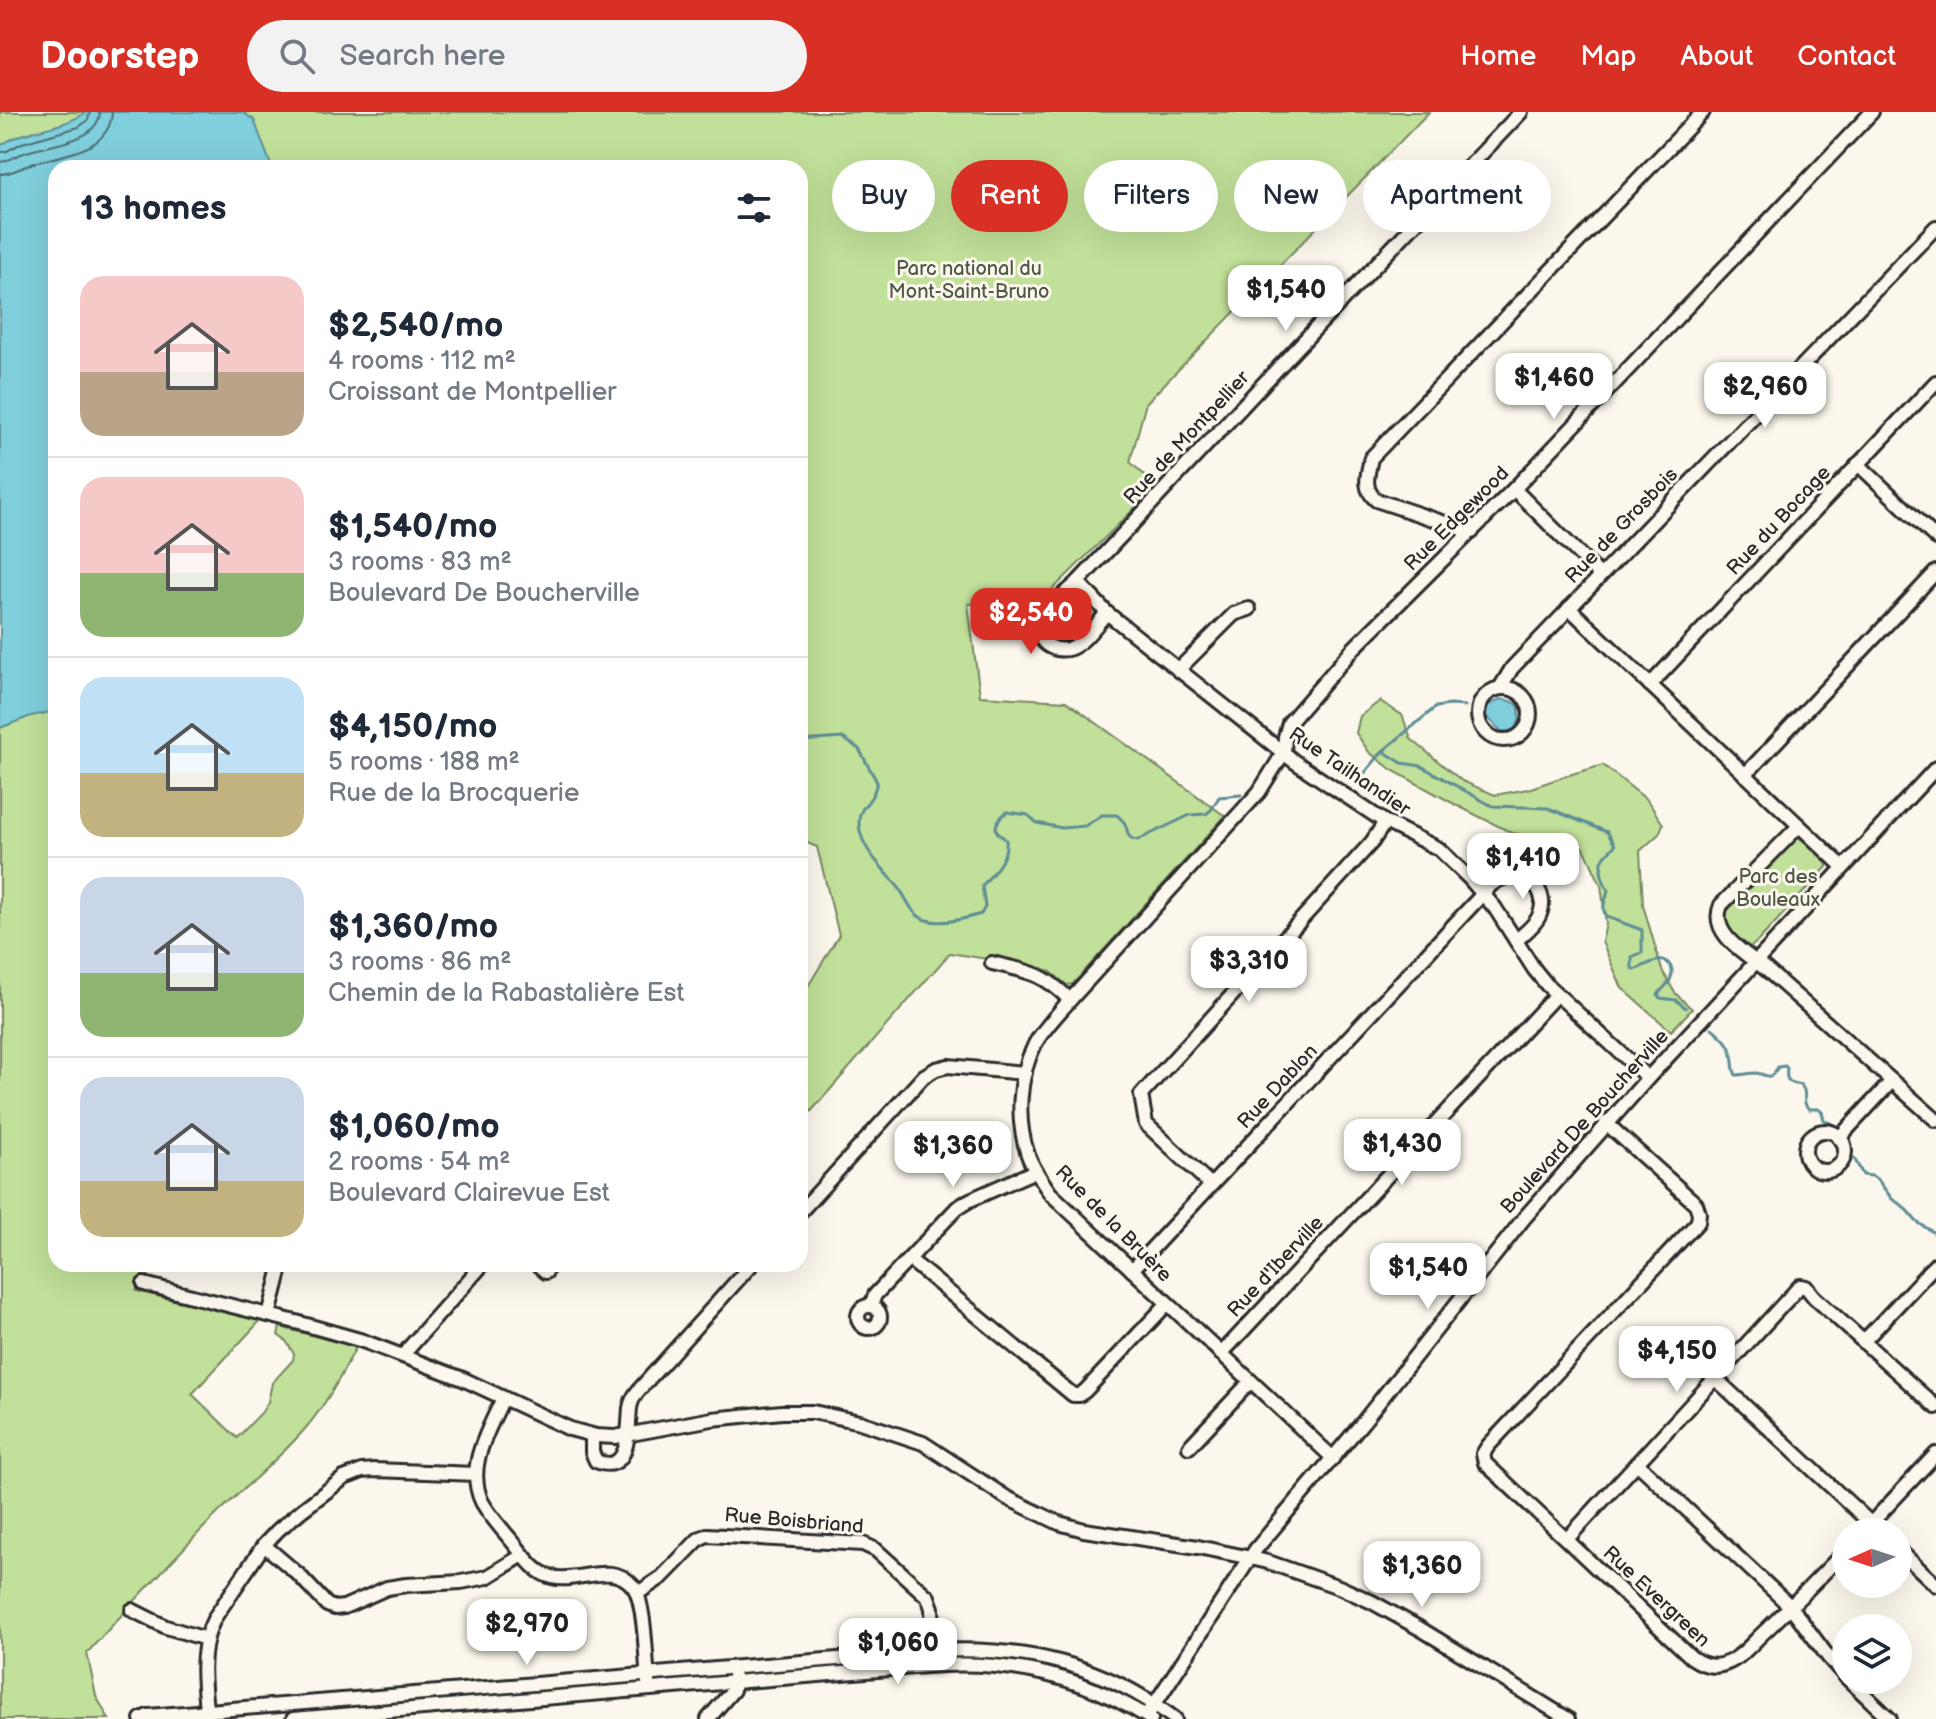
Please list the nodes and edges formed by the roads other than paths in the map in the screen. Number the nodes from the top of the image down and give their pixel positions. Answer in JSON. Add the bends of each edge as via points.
{"nodes":[{"id":1,"x":1521,"y":112,"type":"edge"},
{"id":2,"x":1703,"y":112,"type":"edge"},
{"id":3,"x":1872,"y":112,"type":"edge"},
{"id":4,"x":1936,"y":227,"type":"edge"},
{"id":5,"x":1936,"y":382,"type":"edge"},
{"id":6,"x":1858,"y":464,"type":"junction"},
{"id":7,"x":1514,"y":489,"type":"junction"},
{"id":8,"x":1472,"y":532,"type":"junction"},
{"id":9,"x":1936,"y":538,"type":"edge"},
{"id":10,"x":1936,"y":572,"type":"edge"},
{"id":11,"x":1600,"y":575,"type":"junction"},
{"id":12,"x":1078,"y":582,"type":"junction"},
{"id":13,"x":1569,"y":608,"type":"junction"},
{"id":14,"x":1249,"y":609,"type":"dead end"},
{"id":15,"x":1107,"y":613,"type":"junction"},
{"id":16,"x":1178,"y":670,"type":"junction"},
{"id":17,"x":1650,"y":685,"type":"junction"},
{"id":18,"x":1500,"y":688,"type":"junction"},
{"id":19,"x":1284,"y":752,"type":"junction"},
{"id":20,"x":1936,"y":768,"type":"edge"},
{"id":21,"x":1745,"y":775,"type":"junction"},
{"id":22,"x":1385,"y":822,"type":"junction"},
{"id":23,"x":1799,"y":826,"type":"junction"},
{"id":24,"x":1843,"y":867,"type":"junction"},
{"id":25,"x":1483,"y":894,"type":"junction"},
{"id":26,"x":1516,"y":941,"type":"junction"},
{"id":27,"x":1757,"y":961,"type":"junction"},
{"id":28,"x":992,"y":963,"type":"dead end"},
{"id":29,"x":1556,"y":995,"type":"junction"},
{"id":30,"x":1070,"y":1000,"type":"junction"},
{"id":31,"x":1025,"y":1073,"type":"junction"},
{"id":32,"x":1648,"y":1078,"type":"junction"},
{"id":33,"x":1892,"y":1081,"type":"junction"},
{"id":34,"x":1936,"y":1120,"type":"edge"},
{"id":35,"x":1606,"y":1123,"type":"junction"},
{"id":36,"x":1839,"y":1138,"type":"dead end"},
{"id":37,"x":1035,"y":1171,"type":"junction"},
{"id":38,"x":1211,"y":1185,"type":"junction"},
{"id":39,"x":808,"y":1203,"type":"edge"},
{"id":40,"x":909,"y":1259,"type":"junction"},
{"id":41,"x":1936,"y":1264,"type":"edge"},
{"id":42,"x":1132,"y":1270,"type":"junction"},
{"id":43,"x":280,"y":1272,"type":"edge"},
{"id":44,"x":476,"y":1272,"type":"edge"},
{"id":45,"x":745,"y":1272,"type":"edge"},
{"id":46,"x":144,"y":1284,"type":"dead end"},
{"id":47,"x":1167,"y":1304,"type":"junction"},
{"id":48,"x":871,"y":1305,"type":"dead end"},
{"id":49,"x":269,"y":1315,"type":"junction"},
{"id":50,"x":1863,"y":1342,"type":"junction"},
{"id":51,"x":1221,"y":1354,"type":"junction"},
{"id":52,"x":404,"y":1355,"type":"junction"},
{"id":53,"x":1716,"y":1379,"type":"junction"},
{"id":54,"x":1250,"y":1382,"type":"junction"},
{"id":55,"x":503,"y":1398,"type":"junction"},
{"id":56,"x":1936,"y":1407,"type":"edge"},
{"id":57,"x":628,"y":1435,"type":"junction"},
{"id":58,"x":592,"y":1436,"type":"junction"},
{"id":59,"x":1189,"y":1447,"type":"dead end"},
{"id":60,"x":1936,"y":1454,"type":"edge"},
{"id":61,"x":1333,"y":1458,"type":"junction"},
{"id":62,"x":1637,"y":1463,"type":"junction"},
{"id":63,"x":476,"y":1474,"type":"junction"},
{"id":64,"x":1860,"y":1518,"type":"edge"},
{"id":65,"x":1881,"y":1518,"type":"edge"},
{"id":66,"x":1567,"y":1539,"type":"junction"},
{"id":67,"x":264,"y":1545,"type":"junction"},
{"id":68,"x":523,"y":1555,"type":"junction"},
{"id":69,"x":1251,"y":1558,"type":"junction"},
{"id":70,"x":1912,"y":1562,"type":"edge"},
{"id":71,"x":1832,"y":1565,"type":"edge"},
{"id":72,"x":1936,"y":1585,"type":"edge"},
{"id":73,"x":638,"y":1593,"type":"junction"},
{"id":74,"x":1791,"y":1607,"type":"junction"},
{"id":75,"x":132,"y":1610,"type":"dead end"},
{"id":76,"x":206,"y":1639,"type":"junction"},
{"id":77,"x":934,"y":1651,"type":"junction"},
{"id":78,"x":1832,"y":1662,"type":"edge"},
{"id":79,"x":934,"y":1665,"type":"junction"},
{"id":80,"x":734,"y":1667,"type":"junction"},
{"id":81,"x":647,"y":1674,"type":"junction"},
{"id":82,"x":735,"y":1682,"type":"junction"},
{"id":83,"x":649,"y":1689,"type":"junction"},
{"id":84,"x":421,"y":1694,"type":"junction"},
{"id":85,"x":1863,"y":1694,"type":"edge"},
{"id":86,"x":1155,"y":1704,"type":"junction"},
{"id":87,"x":422,"y":1708,"type":"junction"},
{"id":88,"x":207,"y":1715,"type":"edge"},
{"id":89,"x":1149,"y":1718,"type":"edge"},
{"id":90,"x":141,"y":1719,"type":"edge"},
{"id":91,"x":293,"y":1719,"type":"edge"},
{"id":92,"x":413,"y":1719,"type":"edge"},
{"id":93,"x":708,"y":1719,"type":"edge"},
{"id":94,"x":1175,"y":1719,"type":"edge"},
{"id":95,"x":1568,"y":1719,"type":"edge"},
{"id":96,"x":1890,"y":1719,"type":"edge"}],
"edges":[{"from":1,"to":12,"type":"street","name":"Rue de Montpellier"},
{"from":2,"to":8,"type":"street","via":[[1371,458],[1367,485],[1376,500]]},
{"from":3,"to":7,"type":"street","name":"Rue Edgewood"},
{"from":4,"to":11,"type":"street","name":"Rue de Grosbois"},
{"from":5,"to":6,"type":"street","name":"Rue du Bocage"},
{"from":6,"to":9,"type":"street"},
{"from":6,"to":17,"type":"street","name":"Rue du Bocage"},
{"from":7,"to":8,"type":"street","name":"Rue Edgewood"},
{"from":7,"to":11,"type":"street"},
{"from":8,"to":19,"type":"street","name":"Rue Edgewood","via":[[1353,649],[1289,723]]},
{"from":10,"to":21,"type":"street"},
{"from":11,"to":13,"type":"street","name":"Rue de Grosbois"},
{"from":12,"to":15,"type":"street","name":"Rue Tailhandier"},
{"from":12,"to":15,"type":"street","name":"Rue de Montpellier","via":[[1042,616],[1042,642],[1070,648]]},
{"from":13,"to":17,"type":"street"},
{"from":13,"to":18,"type":"street","name":"Rue de Grosbois"},
{"from":14,"to":16,"type":"street","via":[[1234,614]]},
{"from":15,"to":16,"type":"street","name":"Rue Tailhandier"},
{"from":16,"to":19,"type":"street","name":"Rue Tailhandier"},
{"from":17,"to":21,"type":"street"},
{"from":18,"to":18,"type":"street","via":[[1479,705],[1479,723],[1491,737],[1508,741],[1523,734],[1531,711],[1524,696]]},
{"from":19,"to":22,"type":"street","name":"Rue Tailhandier"},
{"from":19,"to":30,"type":"street","name":"Rue de la Bruère","via":[[1259,792]]},
{"from":20,"to":24,"type":"street","name":"Boulevard De Boucherville"},
{"from":21,"to":23,"type":"street"},
{"from":22,"to":25,"type":"street","name":"Rue Tailhandier","via":[[1439,849]]},
{"from":22,"to":38,"type":"street","via":[[1141,1095],[1146,1124]]},
{"from":23,"to":24,"type":"street"},
{"from":23,"to":27,"type":"street","via":[[1718,911],[1722,931]]},
{"from":24,"to":27,"type":"street","name":"Boulevard De Boucherville"},
{"from":25,"to":26,"type":"street","name":"Rue Tailhandier"},
{"from":25,"to":26,"type":"street","via":[[1509,876],[1524,878],[1537,888],[1540,914]]},
{"from":25,"to":38,"type":"street","name":"Rue Dablon"},
{"from":26,"to":29,"type":"street","name":"Rue Tailhandier"},
{"from":27,"to":32,"type":"street","name":"Boulevard De Boucherville"},
{"from":27,"to":33,"type":"street"},
{"from":28,"to":30,"type":"street","via":[[1037,973]]},
{"from":29,"to":32,"type":"street","name":"Rue Tailhandier"},
{"from":29,"to":51,"type":"street","name":"Rue d'Iberville"},
{"from":30,"to":31,"type":"street","name":"Rue de la Bruère","via":[[1036,1043]]},
{"from":31,"to":37,"type":"street","name":"Rue de la Bruère","via":[[1021,1121]]},
{"from":31,"to":39,"type":"street","via":[[948,1066],[924,1076]]},
{"from":32,"to":35,"type":"street","name":"Boulevard De Boucherville"},
{"from":33,"to":34,"type":"street"},
{"from":33,"to":36,"type":"street"},
{"from":35,"to":61,"type":"street","name":"Boulevard De Boucherville"},
{"from":35,"to":66,"type":"street","name":"Rue Evergreen","via":[[1696,1204],[1699,1213],[1698,1222],[1485,1450],[1487,1466]]},
{"from":37,"to":40,"type":"street","via":[[961,1205]]},
{"from":37,"to":42,"type":"street","name":"Rue de la Bruère","via":[[1050,1193]]},
{"from":38,"to":42,"type":"street","name":"Rue Dablon"},
{"from":40,"to":47,"type":"street","via":[[1072,1395],[1086,1390]]},
{"from":40,"to":48,"type":"street"},
{"from":41,"to":50,"type":"street"},
{"from":42,"to":47,"type":"street","name":"Rue de la Bruère"},
{"from":43,"to":49,"type":"street"},
{"from":44,"to":52,"type":"street"},
{"from":45,"to":57,"type":"street","via":[[638,1391]]},
{"from":46,"to":49,"type":"street"},
{"from":47,"to":51,"type":"street","name":"Rue de la Bruère"},
{"from":49,"to":52,"type":"street"},
{"from":50,"to":53,"type":"street","via":[[1798,1287]]},
{"from":50,"to":56,"type":"street"},
{"from":51,"to":54,"type":"street","name":"Rue de la Bruère"},
{"from":52,"to":55,"type":"street"},
{"from":53,"to":62,"type":"street"},
{"from":53,"to":64,"type":"street"},
{"from":54,"to":59,"type":"street"},
{"from":54,"to":61,"type":"street","name":"Rue de la Bruère"},
{"from":55,"to":58,"type":"street"},
{"from":55,"to":63,"type":"street"},
{"from":57,"to":58,"type":"street"},
{"from":57,"to":58,"type":"street","via":[[622,1457],[606,1464],[593,1457]]},
{"from":57,"to":69,"type":"street","via":[[782,1412],[832,1415],[923,1443],[1049,1520]]},
{"from":60,"to":65,"type":"street"},
{"from":61,"to":69,"type":"street","name":"Boulevard De Boucherville"},
{"from":62,"to":66,"type":"street"},
{"from":62,"to":74,"type":"street"},
{"from":63,"to":67,"type":"street","via":[[356,1473],[332,1486]]},
{"from":63,"to":68,"type":"street","via":[[484,1505]]},
{"from":66,"to":74,"type":"street","name":"Rue Evergreen","via":[[1702,1664],[1732,1661]]},
{"from":67,"to":68,"type":"street","via":[[335,1608],[387,1588],[487,1577]]},
{"from":67,"to":76,"type":"street"},
{"from":68,"to":73,"type":"street","via":[[551,1577],[615,1574]]},
{"from":69,"to":86,"type":"street","name":"Boulevard De Boucherville"},
{"from":69,"to":95,"type":"street","via":[[1372,1602]]},
{"from":70,"to":72,"type":"street"},
{"from":71,"to":74,"type":"street","name":"Rue Evergreen"},
{"from":73,"to":77,"type":"street","name":"Rue Boisbriand","via":[[707,1535],[863,1544],[928,1597]]},
{"from":73,"to":81,"type":"street"},
{"from":74,"to":78,"type":"street"},
{"from":75,"to":76,"type":"street"},
{"from":76,"to":88,"type":"street"},
{"from":77,"to":79,"type":"street","name":"Rue Boisbriand"},
{"from":77,"to":80,"type":"street"},
{"from":77,"to":86,"type":"street","via":[[1000,1650],[1043,1658],[1099,1675]]},
{"from":79,"to":82,"type":"street"},
{"from":79,"to":89,"type":"street","via":[[1041,1673],[1094,1689]]},
{"from":80,"to":81,"type":"street"},
{"from":80,"to":82,"type":"street"},
{"from":81,"to":83,"type":"street"},
{"from":81,"to":84,"type":"street"},
{"from":82,"to":83,"type":"street"},
{"from":82,"to":93,"type":"street"},
{"from":83,"to":87,"type":"street"},
{"from":84,"to":87,"type":"street"},
{"from":84,"to":88,"type":"street"},
{"from":85,"to":96,"type":"street"},
{"from":86,"to":89,"type":"street","name":"Boulevard De Boucherville"},
{"from":86,"to":94,"type":"street"},
{"from":87,"to":91,"type":"street"},
{"from":87,"to":92,"type":"street"},
{"from":88,"to":90,"type":"street"}]}
